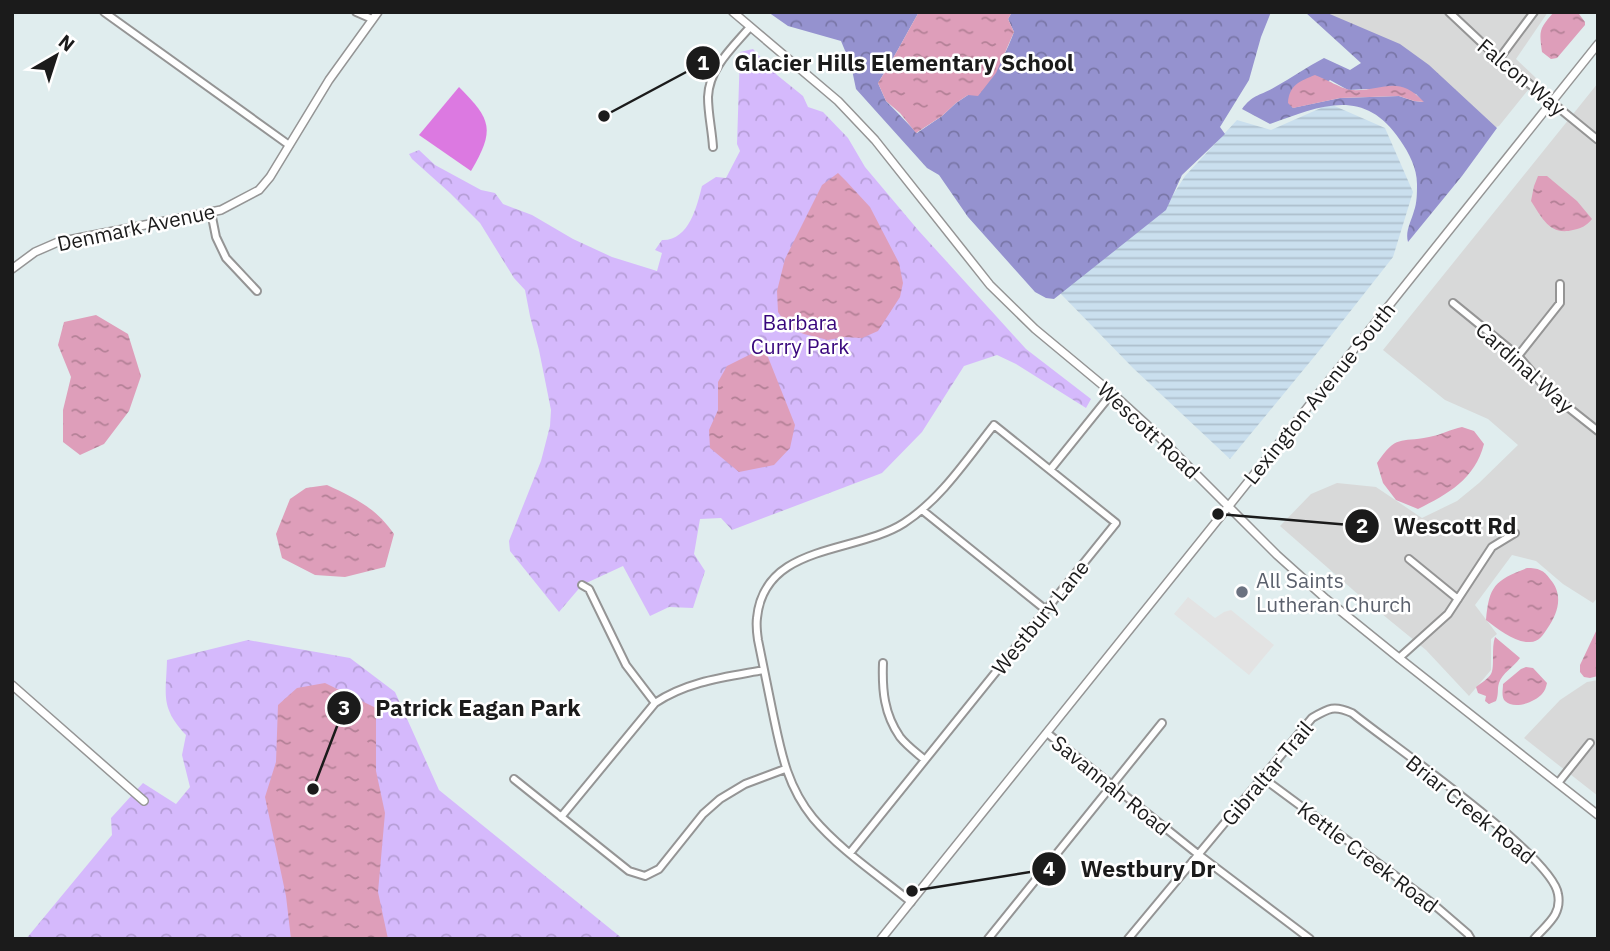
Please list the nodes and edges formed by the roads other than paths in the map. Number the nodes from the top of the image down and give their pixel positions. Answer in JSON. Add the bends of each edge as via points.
{"nodes":[{"id":1,"x":104,"y":12,"type":"edge"},
{"id":2,"x":356,"y":12,"type":"edge"},
{"id":3,"x":378,"y":12,"type":"edge"},
{"id":4,"x":733,"y":12,"type":"edge"},
{"id":5,"x":1449,"y":12,"type":"edge"},
{"id":6,"x":1534,"y":12,"type":"edge"},
{"id":7,"x":372,"y":19,"type":"junction"},
{"id":8,"x":750,"y":27,"type":"junction"},
{"id":9,"x":1598,"y":44,"type":"edge"},
{"id":10,"x":1499,"y":59,"type":"junction"},
{"id":11,"x":1551,"y":103,"type":"junction"},
{"id":12,"x":1598,"y":140,"type":"edge"},
{"id":13,"x":289,"y":145,"type":"junction"},
{"id":14,"x":713,"y":147,"type":"dead end"},
{"id":15,"x":211,"y":212,"type":"junction"},
{"id":16,"x":12,"y":270,"type":"edge"},
{"id":17,"x":1560,"y":284,"type":"dead end"},
{"id":18,"x":257,"y":291,"type":"dead end"},
{"id":19,"x":1453,"y":303,"type":"dead end"},
{"id":20,"x":1518,"y":356,"type":"junction"},
{"id":21,"x":1112,"y":393,"type":"junction"},
{"id":22,"x":1598,"y":431,"type":"edge"},
{"id":23,"x":1050,"y":470,"type":"junction"},
{"id":24,"x":1228,"y":507,"type":"junction"},
{"id":25,"x":922,"y":510,"type":"junction"},
{"id":26,"x":1515,"y":533,"type":"dead end"},
{"id":27,"x":1409,"y":559,"type":"dead end"},
{"id":28,"x":582,"y":585,"type":"dead end"},
{"id":29,"x":1458,"y":599,"type":"junction"},
{"id":30,"x":1046,"y":610,"type":"junction"},
{"id":31,"x":1399,"y":658,"type":"junction"},
{"id":32,"x":883,"y":663,"type":"dead end"},
{"id":33,"x":764,"y":670,"type":"junction"},
{"id":34,"x":12,"y":685,"type":"edge"},
{"id":35,"x":655,"y":703,"type":"junction"},
{"id":36,"x":1328,"y":709,"type":"joint"},
{"id":37,"x":1162,"y":723,"type":"dead end"},
{"id":38,"x":1046,"y":733,"type":"junction"},
{"id":39,"x":1590,"y":743,"type":"dead end"},
{"id":40,"x":925,"y":760,"type":"junction"},
{"id":41,"x":785,"y":769,"type":"junction"},
{"id":42,"x":1263,"y":778,"type":"junction"},
{"id":43,"x":514,"y":779,"type":"dead end"},
{"id":44,"x":1558,"y":783,"type":"junction"},
{"id":45,"x":1112,"y":785,"type":"junction"},
{"id":46,"x":144,"y":801,"type":"dead end"},
{"id":47,"x":1598,"y":815,"type":"edge"},
{"id":48,"x":561,"y":817,"type":"junction"},
{"id":49,"x":850,"y":853,"type":"junction"},
{"id":50,"x":1199,"y":855,"type":"junction"},
{"id":51,"x":911,"y":902,"type":"junction"},
{"id":52,"x":1131,"y":938,"type":"edge"},
{"id":53,"x":881,"y":939,"type":"edge"},
{"id":54,"x":988,"y":939,"type":"edge"},
{"id":55,"x":1310,"y":939,"type":"edge"},
{"id":56,"x":1471,"y":939,"type":"edge"},
{"id":57,"x":1534,"y":939,"type":"edge"}],
"edges":[{"from":1,"to":13,"type":"street"},
{"from":2,"to":7,"type":"street"},
{"from":3,"to":7,"type":"street","name":"Denmark Avenue"},
{"from":4,"to":8,"type":"street","name":"Wescott Road"},
{"from":5,"to":10,"type":"street","name":"Falcon Way"},
{"from":6,"to":10,"type":"street"},
{"from":7,"to":13,"type":"street","name":"Denmark Avenue"},
{"from":8,"to":14,"type":"street","via":[[711,81]]},
{"from":8,"to":21,"type":"street","name":"Wescott Road","via":[[838,100],[990,285],[1034,329]]},
{"from":9,"to":11,"type":"street","name":"Lexington Avenue South"},
{"from":10,"to":11,"type":"street","name":"Falcon Way"},
{"from":11,"to":12,"type":"street","name":"Falcon Way"},
{"from":11,"to":24,"type":"street","name":"Lexington Avenue South"},
{"from":13,"to":15,"type":"street","name":"Denmark Avenue","via":[[259,190]]},
{"from":15,"to":16,"type":"street","name":"Denmark Avenue","via":[[58,242]]},
{"from":15,"to":18,"type":"street","via":[[226,258]]},
{"from":17,"to":20,"type":"street","via":[[1560,303]]},
{"from":19,"to":20,"type":"street","name":"Cardinal Way"},
{"from":20,"to":22,"type":"street","name":"Cardinal Way","via":[[1550,393]]},
{"from":21,"to":23,"type":"street"},
{"from":21,"to":24,"type":"street","name":"Wescott Road"},
{"from":23,"to":25,"type":"street","via":[[994,425]]},
{"from":23,"to":30,"type":"street","name":"Westbury Lane","via":[[1116,523]]},
{"from":24,"to":31,"type":"street","name":"Wescott Road","via":[[1295,571]]},
{"from":24,"to":38,"type":"street","name":"Lexington Avenue South"},
{"from":25,"to":30,"type":"street"},
{"from":25,"to":33,"type":"street","via":[[883,534],[805,557],[772,581],[757,618]]},
{"from":26,"to":29,"type":"street","via":[[1492,547]]},
{"from":27,"to":29,"type":"street"},
{"from":28,"to":35,"type":"street","via":[[589,589],[626,665]]},
{"from":29,"to":31,"type":"street","via":[[1448,614]]},
{"from":30,"to":40,"type":"street","name":"Westbury Lane"},
{"from":31,"to":44,"type":"street","name":"Wescott Road"},
{"from":32,"to":40,"type":"street","via":[[886,711],[901,738]]},
{"from":33,"to":35,"type":"street","via":[[688,685]]},
{"from":33,"to":41,"type":"street"},
{"from":34,"to":46,"type":"street"},
{"from":35,"to":48,"type":"street"},
{"from":36,"to":42,"type":"street","name":"Gibraltar Trail","via":[[1312,718]]},
{"from":36,"to":57,"type":"street","name":"Briar Creek Road","via":[[1352,713],[1494,822],[1540,864],[1556,886],[1558,912]]},
{"from":37,"to":45,"type":"street"},
{"from":38,"to":45,"type":"street","name":"Savannah Road"},
{"from":38,"to":51,"type":"street","name":"Lexington Avenue South"},
{"from":39,"to":44,"type":"street"},
{"from":40,"to":49,"type":"street","name":"Westbury Lane"},
{"from":41,"to":48,"type":"street","via":[[720,799],[659,869],[645,876],[629,872]]},
{"from":41,"to":49,"type":"street","via":[[811,816]]},
{"from":42,"to":50,"type":"street","name":"Gibraltar Trail"},
{"from":42,"to":56,"type":"street","name":"Kettle Creek Road","via":[[1432,903]]},
{"from":43,"to":48,"type":"street"},
{"from":44,"to":47,"type":"street","name":"Wescott Road"},
{"from":45,"to":50,"type":"street","name":"Savannah Road"},
{"from":45,"to":54,"type":"street"},
{"from":49,"to":51,"type":"street"},
{"from":50,"to":52,"type":"street","name":"Gibraltar Trail"},
{"from":50,"to":55,"type":"street","name":"Savannah Road"},
{"from":51,"to":53,"type":"street","name":"Lexington Avenue South"}]}
